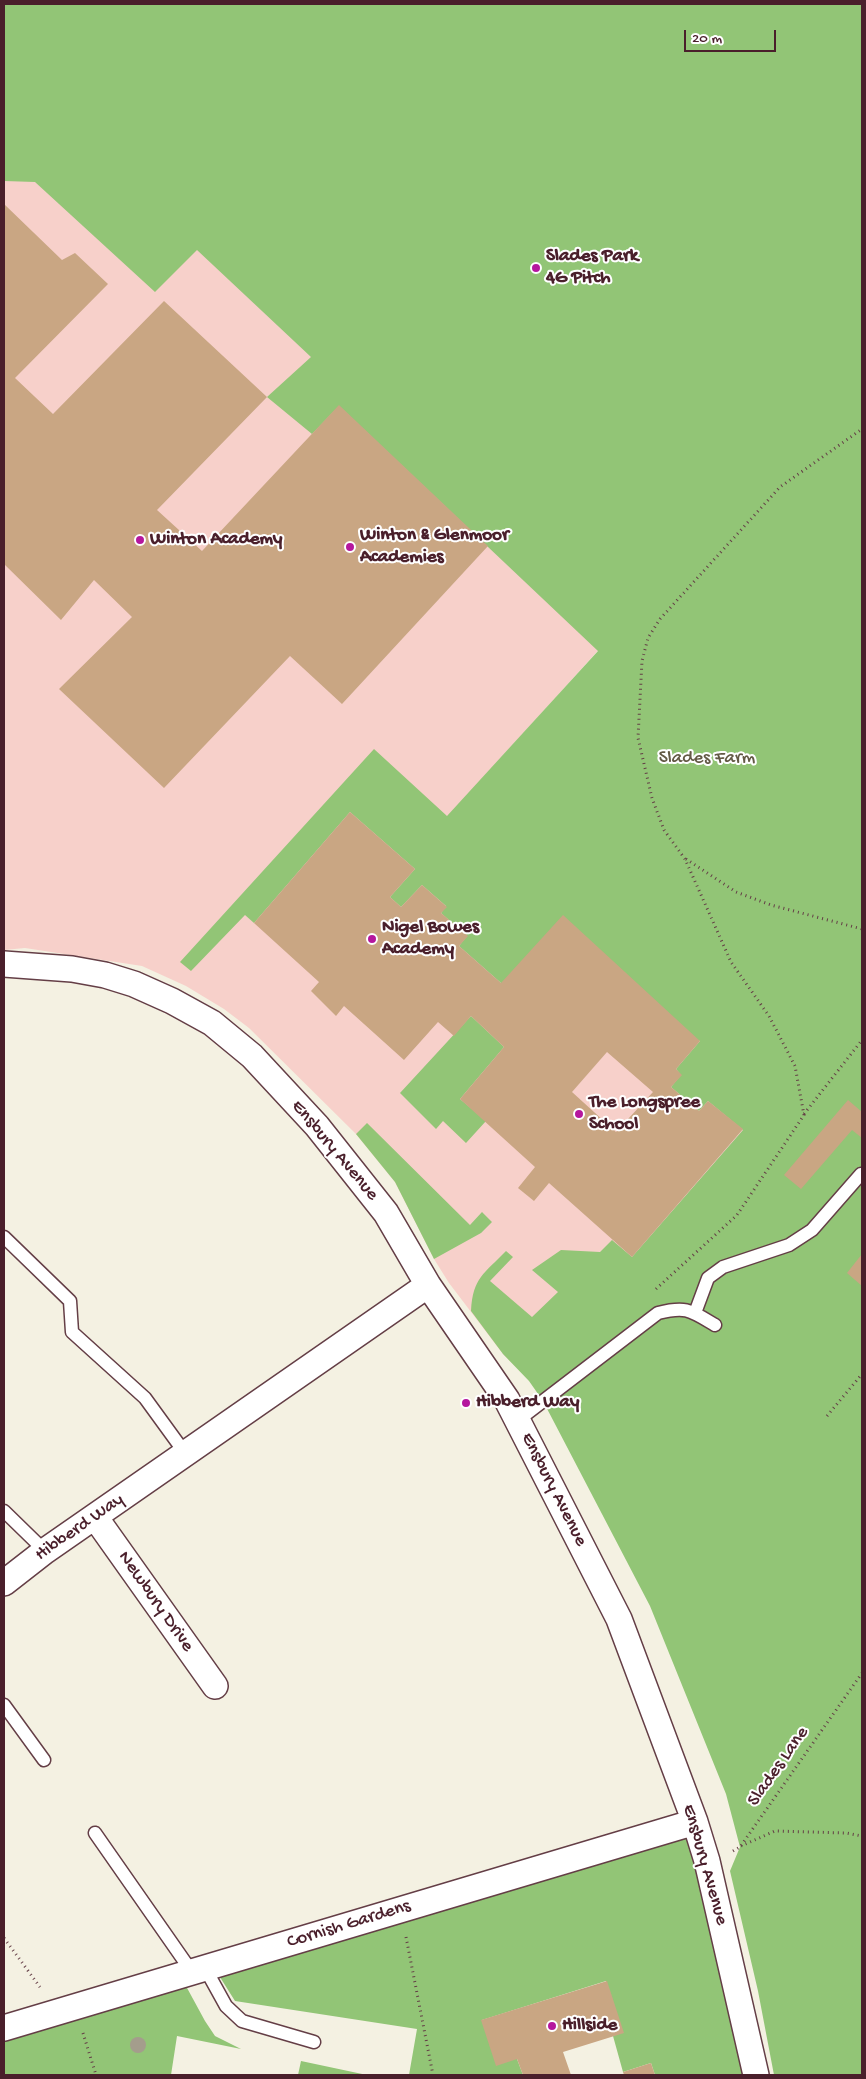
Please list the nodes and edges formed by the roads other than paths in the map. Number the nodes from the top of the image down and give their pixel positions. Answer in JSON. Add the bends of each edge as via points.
{"nodes":[{"id":1,"x":4,"y":964,"type":"edge"},
{"id":2,"x":860,"y":1174,"type":"dead end"},
{"id":3,"x":4,"y":1237,"type":"edge"},
{"id":4,"x":428,"y":1285,"type":"junction"},
{"id":5,"x":695,"y":1313,"type":"junction"},
{"id":6,"x":715,"y":1325,"type":"dead end"},
{"id":7,"x":517,"y":1421,"type":"junction"},
{"id":8,"x":185,"y":1453,"type":"junction"},
{"id":9,"x":4,"y":1511,"type":"edge"},
{"id":10,"x":95,"y":1517,"type":"junction"},
{"id":11,"x":45,"y":1551,"type":"junction"},
{"id":12,"x":4,"y":1583,"type":"edge"},
{"id":13,"x":215,"y":1686,"type":"dead end"},
{"id":14,"x":4,"y":1705,"type":"edge"},
{"id":15,"x":44,"y":1760,"type":"dead end"},
{"id":16,"x":695,"y":1822,"type":"junction"},
{"id":17,"x":95,"y":1833,"type":"dead end"},
{"id":18,"x":198,"y":1970,"type":"junction"},
{"id":19,"x":4,"y":2028,"type":"edge"},
{"id":20,"x":314,"y":2042,"type":"dead end"},
{"id":21,"x":756,"y":2075,"type":"edge"}],
"edges":[{"from":1,"to":4,"type":"street","name":"Ensbury Avenue","via":[[106,975],[134,984],[212,1022],[252,1056],[317,1126],[386,1213]]},
{"from":2,"to":5,"type":"lane","via":[[812,1230],[788,1245],[723,1267],[708,1278]]},
{"from":3,"to":8,"type":"lane","via":[[70,1301],[72,1332],[145,1398]]},
{"from":4,"to":7,"type":"street","name":"Ensbury Avenue"},
{"from":4,"to":8,"type":"street","name":"Hibberd Way"},
{"from":5,"to":6,"type":"lane"},
{"from":5,"to":7,"type":"lane","via":[[677,1308],[658,1313]]},
{"from":7,"to":16,"type":"street","name":"Ensbury Avenue","via":[[619,1619]]},
{"from":8,"to":10,"type":"street","name":"Hibberd Way"},
{"from":9,"to":11,"type":"lane"},
{"from":10,"to":11,"type":"street","name":"Hibberd Way"},
{"from":10,"to":13,"type":"street","name":"Newbury Drive"},
{"from":11,"to":12,"type":"street","name":"Hibberd Way"},
{"from":14,"to":15,"type":"lane"},
{"from":16,"to":18,"type":"street","name":"Cornish Gardens"},
{"from":16,"to":21,"type":"street","name":"Ensbury Avenue","via":[[707,1861]]},
{"from":17,"to":18,"type":"lane"},
{"from":18,"to":19,"type":"street","name":"Cornish Gardens"},
{"from":18,"to":20,"type":"lane","via":[[242,2021]]}]}
